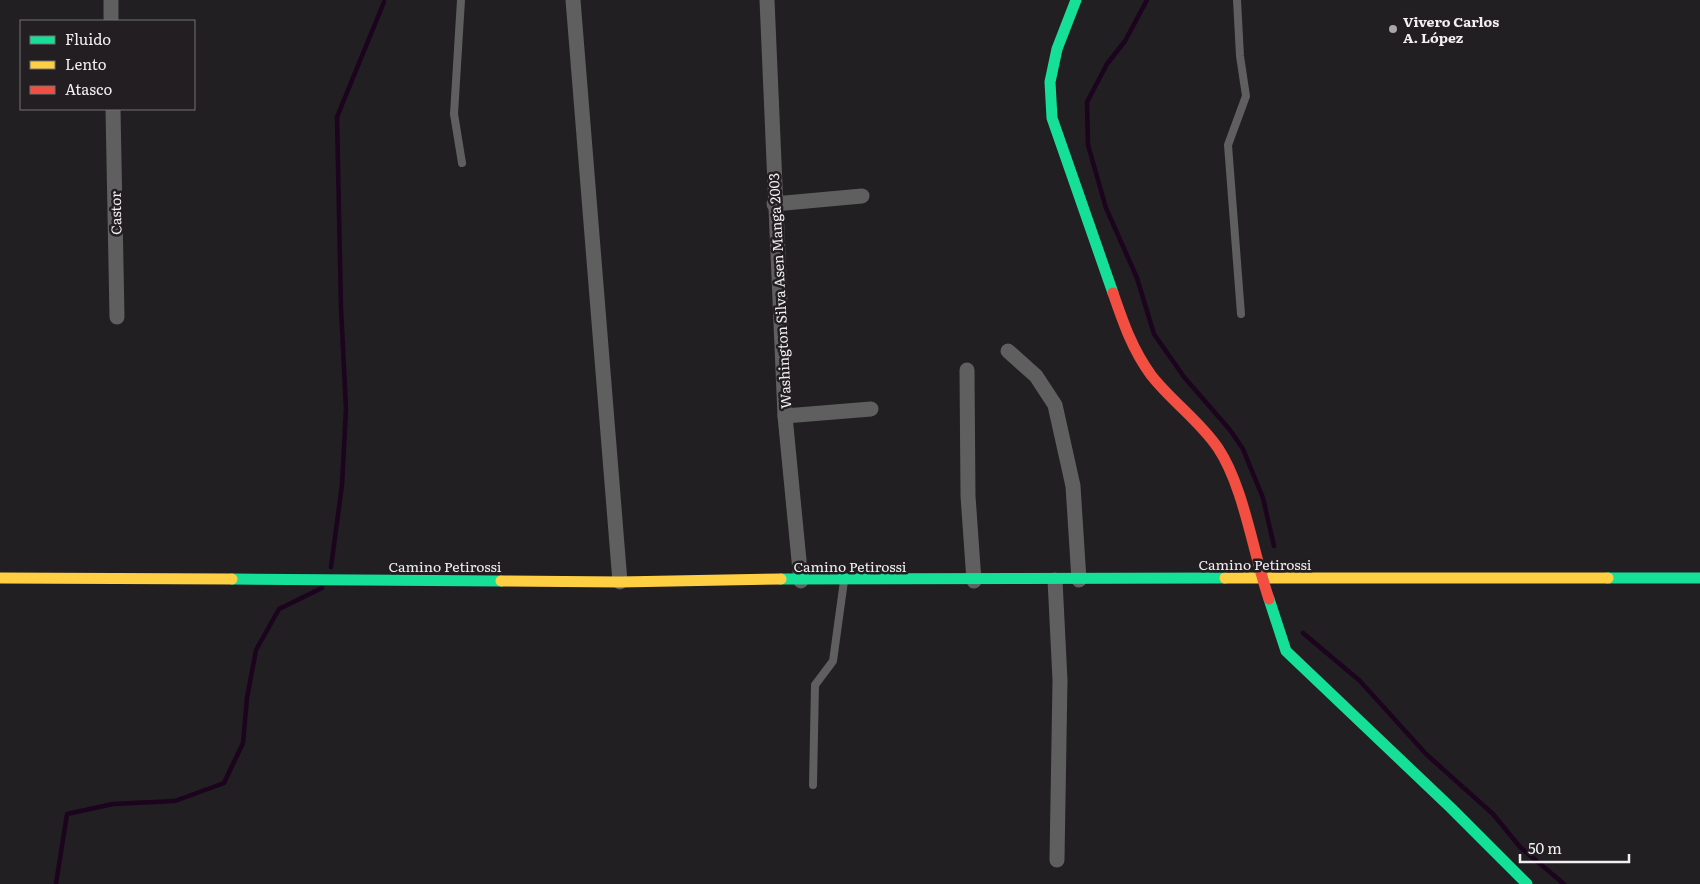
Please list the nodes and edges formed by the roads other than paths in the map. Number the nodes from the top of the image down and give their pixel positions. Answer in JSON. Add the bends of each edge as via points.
{"nodes":[{"id":1,"x":111,"y":0,"type":"edge"},
{"id":2,"x":461,"y":0,"type":"edge"},
{"id":3,"x":573,"y":0,"type":"edge"},
{"id":4,"x":767,"y":0,"type":"edge"},
{"id":5,"x":1076,"y":0,"type":"edge"},
{"id":6,"x":1237,"y":0,"type":"edge"},
{"id":7,"x":111,"y":20,"type":"edge"},
{"id":8,"x":113,"y":110,"type":"edge"},
{"id":9,"x":462,"y":162,"type":"dead end"},
{"id":10,"x":862,"y":196,"type":"dead end"},
{"id":11,"x":774,"y":204,"type":"junction"},
{"id":12,"x":1241,"y":314,"type":"dead end"},
{"id":13,"x":117,"y":317,"type":"dead end"},
{"id":14,"x":1008,"y":351,"type":"dead end"},
{"id":15,"x":967,"y":370,"type":"dead end"},
{"id":16,"x":871,"y":409,"type":"dead end"},
{"id":17,"x":785,"y":416,"type":"junction"},
{"id":18,"x":0,"y":578,"type":"edge"},
{"id":19,"x":1700,"y":578,"type":"edge"},
{"id":20,"x":1262,"y":579,"type":"junction"},
{"id":21,"x":974,"y":580,"type":"junction"},
{"id":22,"x":1055,"y":580,"type":"junction"},
{"id":23,"x":1079,"y":580,"type":"junction"},
{"id":24,"x":801,"y":581,"type":"junction"},
{"id":25,"x":844,"y":581,"type":"junction"},
{"id":26,"x":620,"y":582,"type":"junction"},
{"id":27,"x":813,"y":785,"type":"dead end"},
{"id":28,"x":1057,"y":860,"type":"dead end"},
{"id":29,"x":1527,"y":884,"type":"edge"}],
"edges":[{"from":1,"to":7,"type":"street"},
{"from":2,"to":9,"type":"lane","via":[[454,114]]},
{"from":3,"to":26,"type":"street"},
{"from":4,"to":11,"type":"street","name":"Washington Silva Asen Manga 2003"},
{"from":5,"to":20,"type":"street","via":[[1057,49],[1050,82],[1052,118],[1130,342],[1152,376],[1218,448],[1234,480]]},
{"from":6,"to":12,"type":"lane","via":[[1246,96],[1228,146]]},
{"from":8,"to":13,"type":"street","name":"Castor"},
{"from":10,"to":11,"type":"street"},
{"from":11,"to":17,"type":"street","name":"Washington Silva Asen Manga 2003","via":[[779,248]]},
{"from":14,"to":23,"type":"street","via":[[1036,376],[1055,405],[1073,486]]},
{"from":15,"to":21,"type":"street","via":[[968,496]]},
{"from":16,"to":17,"type":"street"},
{"from":17,"to":24,"type":"street","name":"Washington Silva Asen Manga 2003"},
{"from":18,"to":26,"type":"street","name":"Camino Petirossi"},
{"from":19,"to":20,"type":"street","name":"Camino Petirossi"},
{"from":20,"to":23,"type":"street","name":"Camino Petirossi"},
{"from":20,"to":29,"type":"street","via":[[1286,651]]},
{"from":21,"to":22,"type":"street","name":"Camino Petirossi"},
{"from":21,"to":25,"type":"street","name":"Camino Petirossi"},
{"from":22,"to":23,"type":"street","name":"Camino Petirossi"},
{"from":22,"to":28,"type":"street","via":[[1060,680]]},
{"from":24,"to":25,"type":"street","name":"Camino Petirossi"},
{"from":24,"to":26,"type":"street","name":"Camino Petirossi","via":[[690,579]]},
{"from":25,"to":27,"type":"lane","via":[[833,662],[815,685]]}]}
